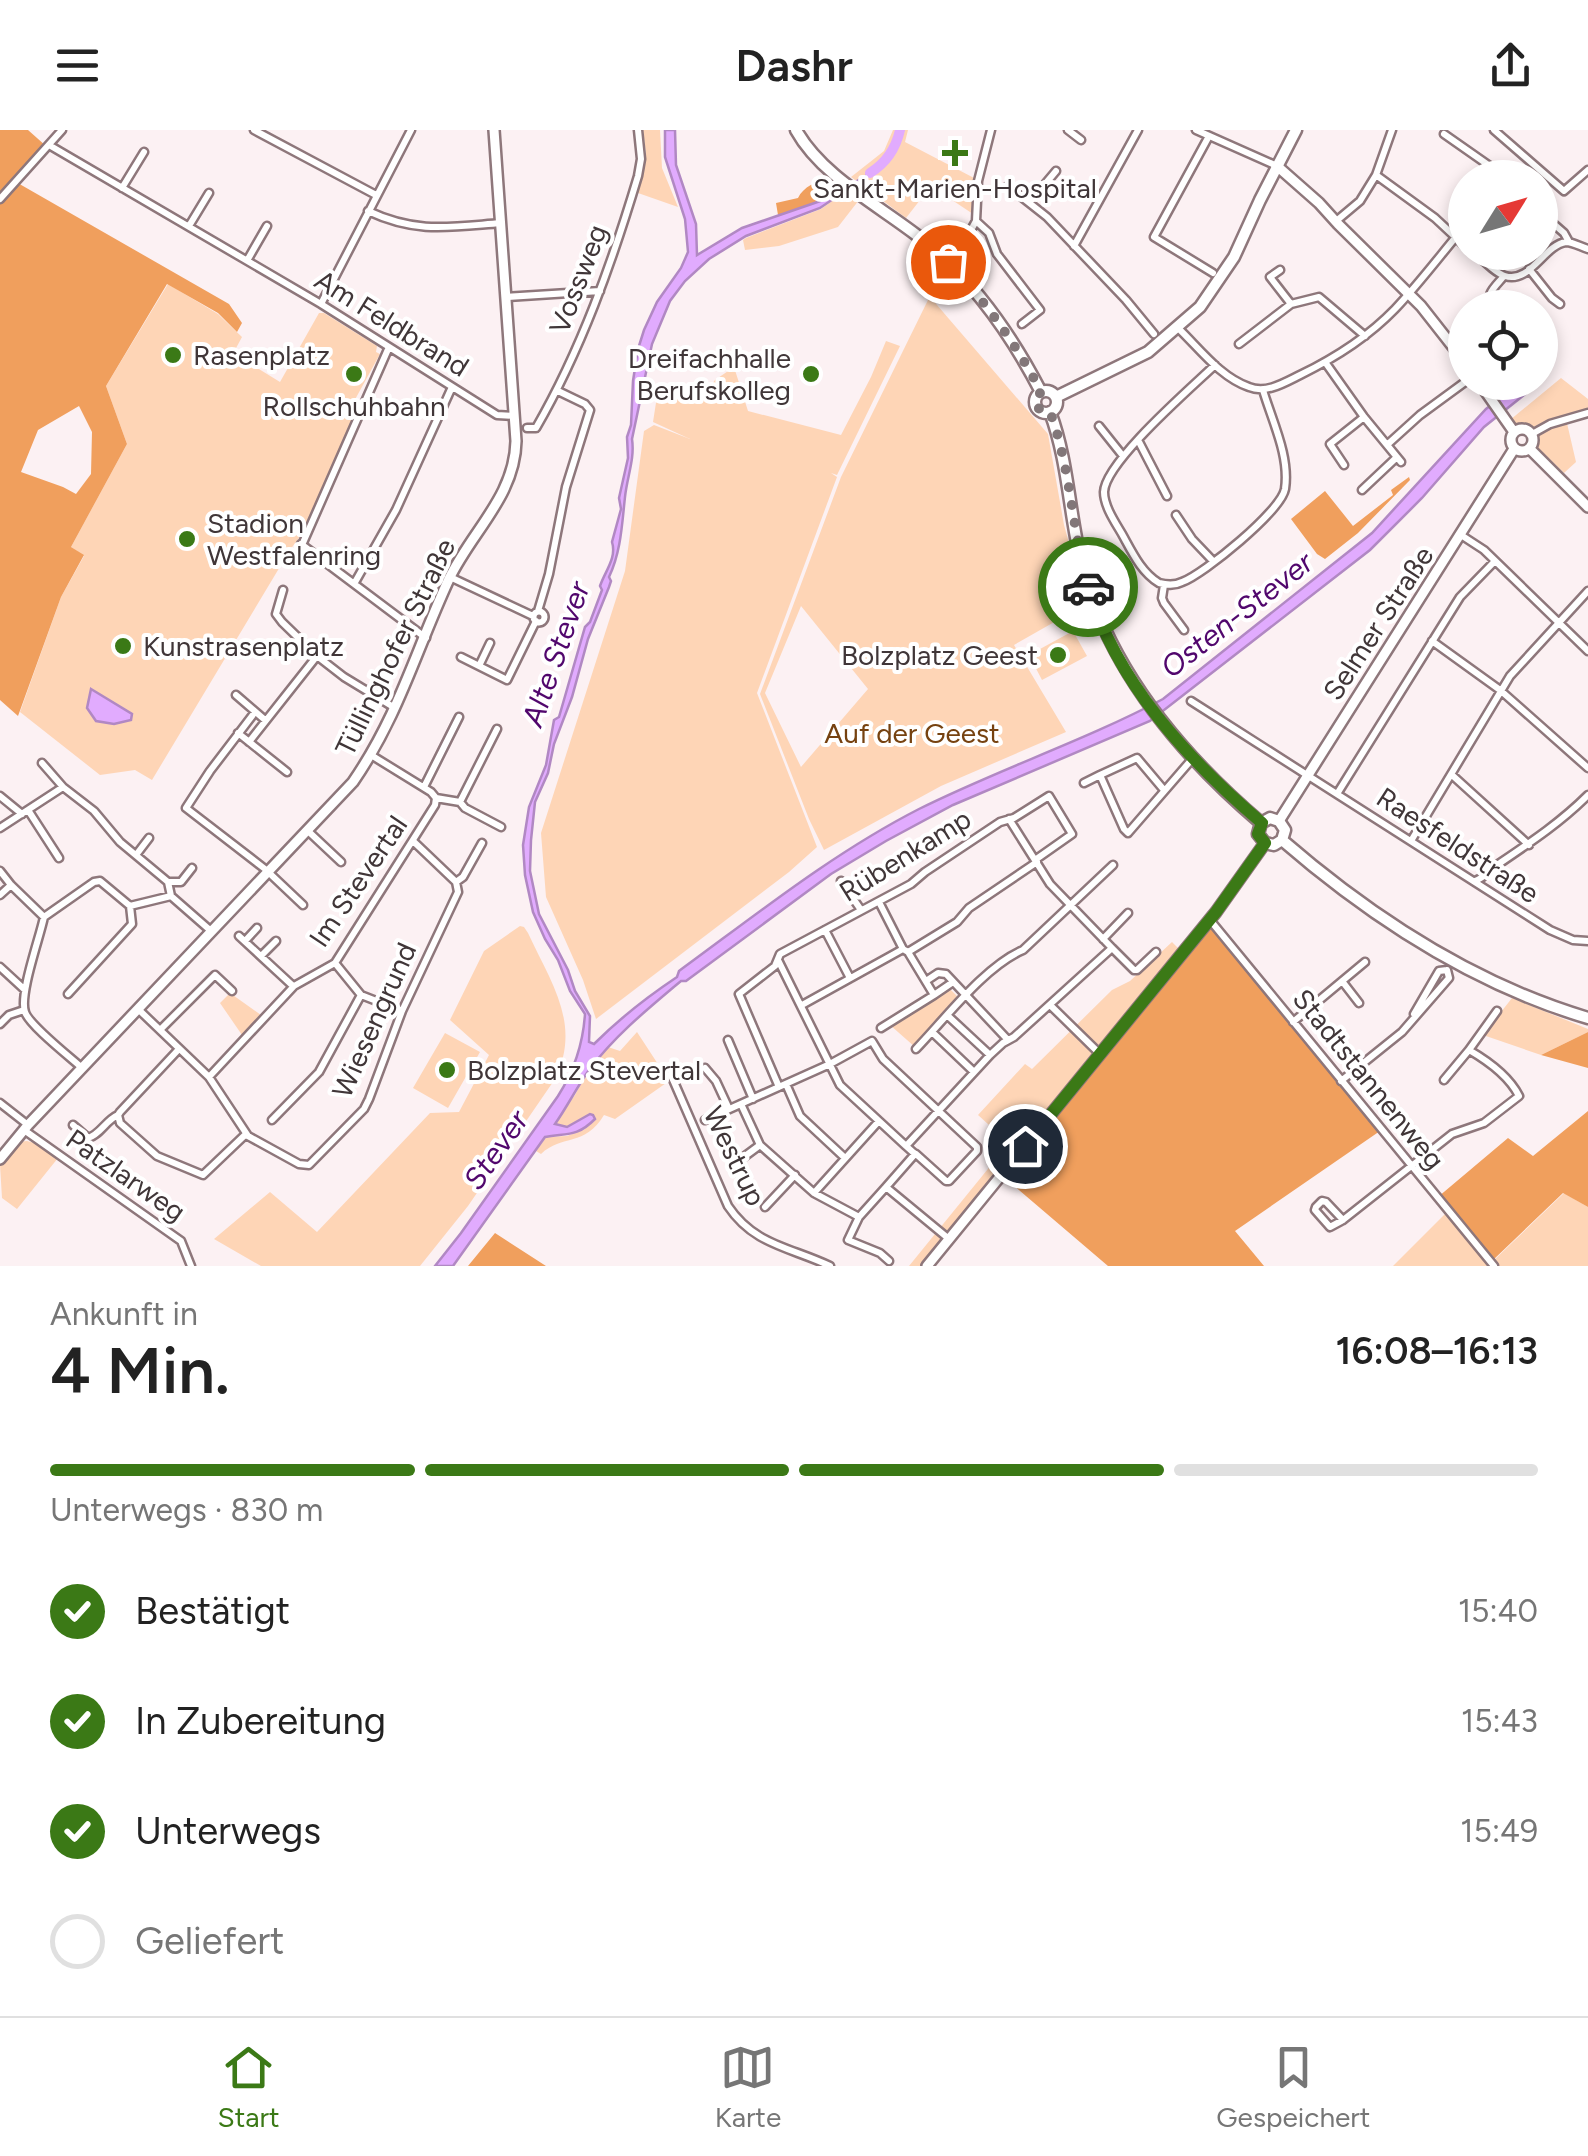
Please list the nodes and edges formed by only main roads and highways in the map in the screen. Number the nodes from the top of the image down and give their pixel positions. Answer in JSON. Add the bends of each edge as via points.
{"nodes":[{"id":1,"x":494,"y":130,"type":"edge"},
{"id":2,"x":796,"y":130,"type":"edge"},
{"id":3,"x":1296,"y":130,"type":"edge"},
{"id":4,"x":1277,"y":166,"type":"junction"},
{"id":5,"x":1448,"y":339,"type":"edge"},
{"id":6,"x":1041,"y":392,"type":"junction"},
{"id":7,"x":1056,"y":397,"type":"junction"},
{"id":8,"x":1491,"y":400,"type":"edge"},
{"id":9,"x":1050,"y":412,"type":"junction"},
{"id":10,"x":1514,"y":432,"type":"junction"},
{"id":11,"x":1514,"y":449,"type":"junction"},
{"id":12,"x":1530,"y":449,"type":"junction"},
{"id":13,"x":1588,"y":506,"type":"edge"},
{"id":14,"x":1279,"y":821,"type":"junction"},
{"id":15,"x":1262,"y":823,"type":"junction"},
{"id":16,"x":1282,"y":840,"type":"junction"},
{"id":17,"x":1265,"y":843,"type":"junction"},
{"id":18,"x":1588,"y":1018,"type":"edge"},
{"id":19,"x":0,"y":1159,"type":"edge"},
{"id":20,"x":927,"y":1266,"type":"edge"}],
"edges":[{"from":1,"to":19,"type":"main road","name":"Tüllinghofer Straße","via":[[516,453],[512,475],[450,578],[396,708],[353,782]]},
{"from":2,"to":6,"type":"main road","via":[[814,155],[948,262],[988,308]]},
{"from":3,"to":4,"type":"main road"},
{"from":4,"to":5,"type":"main road"},
{"from":4,"to":7,"type":"main road","via":[[1234,258],[1200,306],[1148,352]]},
{"from":6,"to":7,"type":"main road"},
{"from":6,"to":9,"type":"main road","via":[[1036,406]]},
{"from":7,"to":9,"type":"main road"},
{"from":8,"to":10,"type":"main road"},
{"from":9,"to":15,"type":"main road","via":[[1082,564],[1118,656],[1193,758]]},
{"from":10,"to":11,"type":"main road"},
{"from":10,"to":12,"type":"main road","via":[[1532,434]]},
{"from":11,"to":12,"type":"main road"},
{"from":11,"to":14,"type":"main road","name":"Selmer Straße"},
{"from":12,"to":13,"type":"main road"},
{"from":14,"to":15,"type":"main road"},
{"from":14,"to":16,"type":"main road"},
{"from":15,"to":17,"type":"main road","via":[[1258,834]]},
{"from":16,"to":17,"type":"main road"},
{"from":16,"to":18,"type":"main road","via":[[1434,952],[1516,993]]},
{"from":17,"to":20,"type":"main road","via":[[1210,920]]}]}
